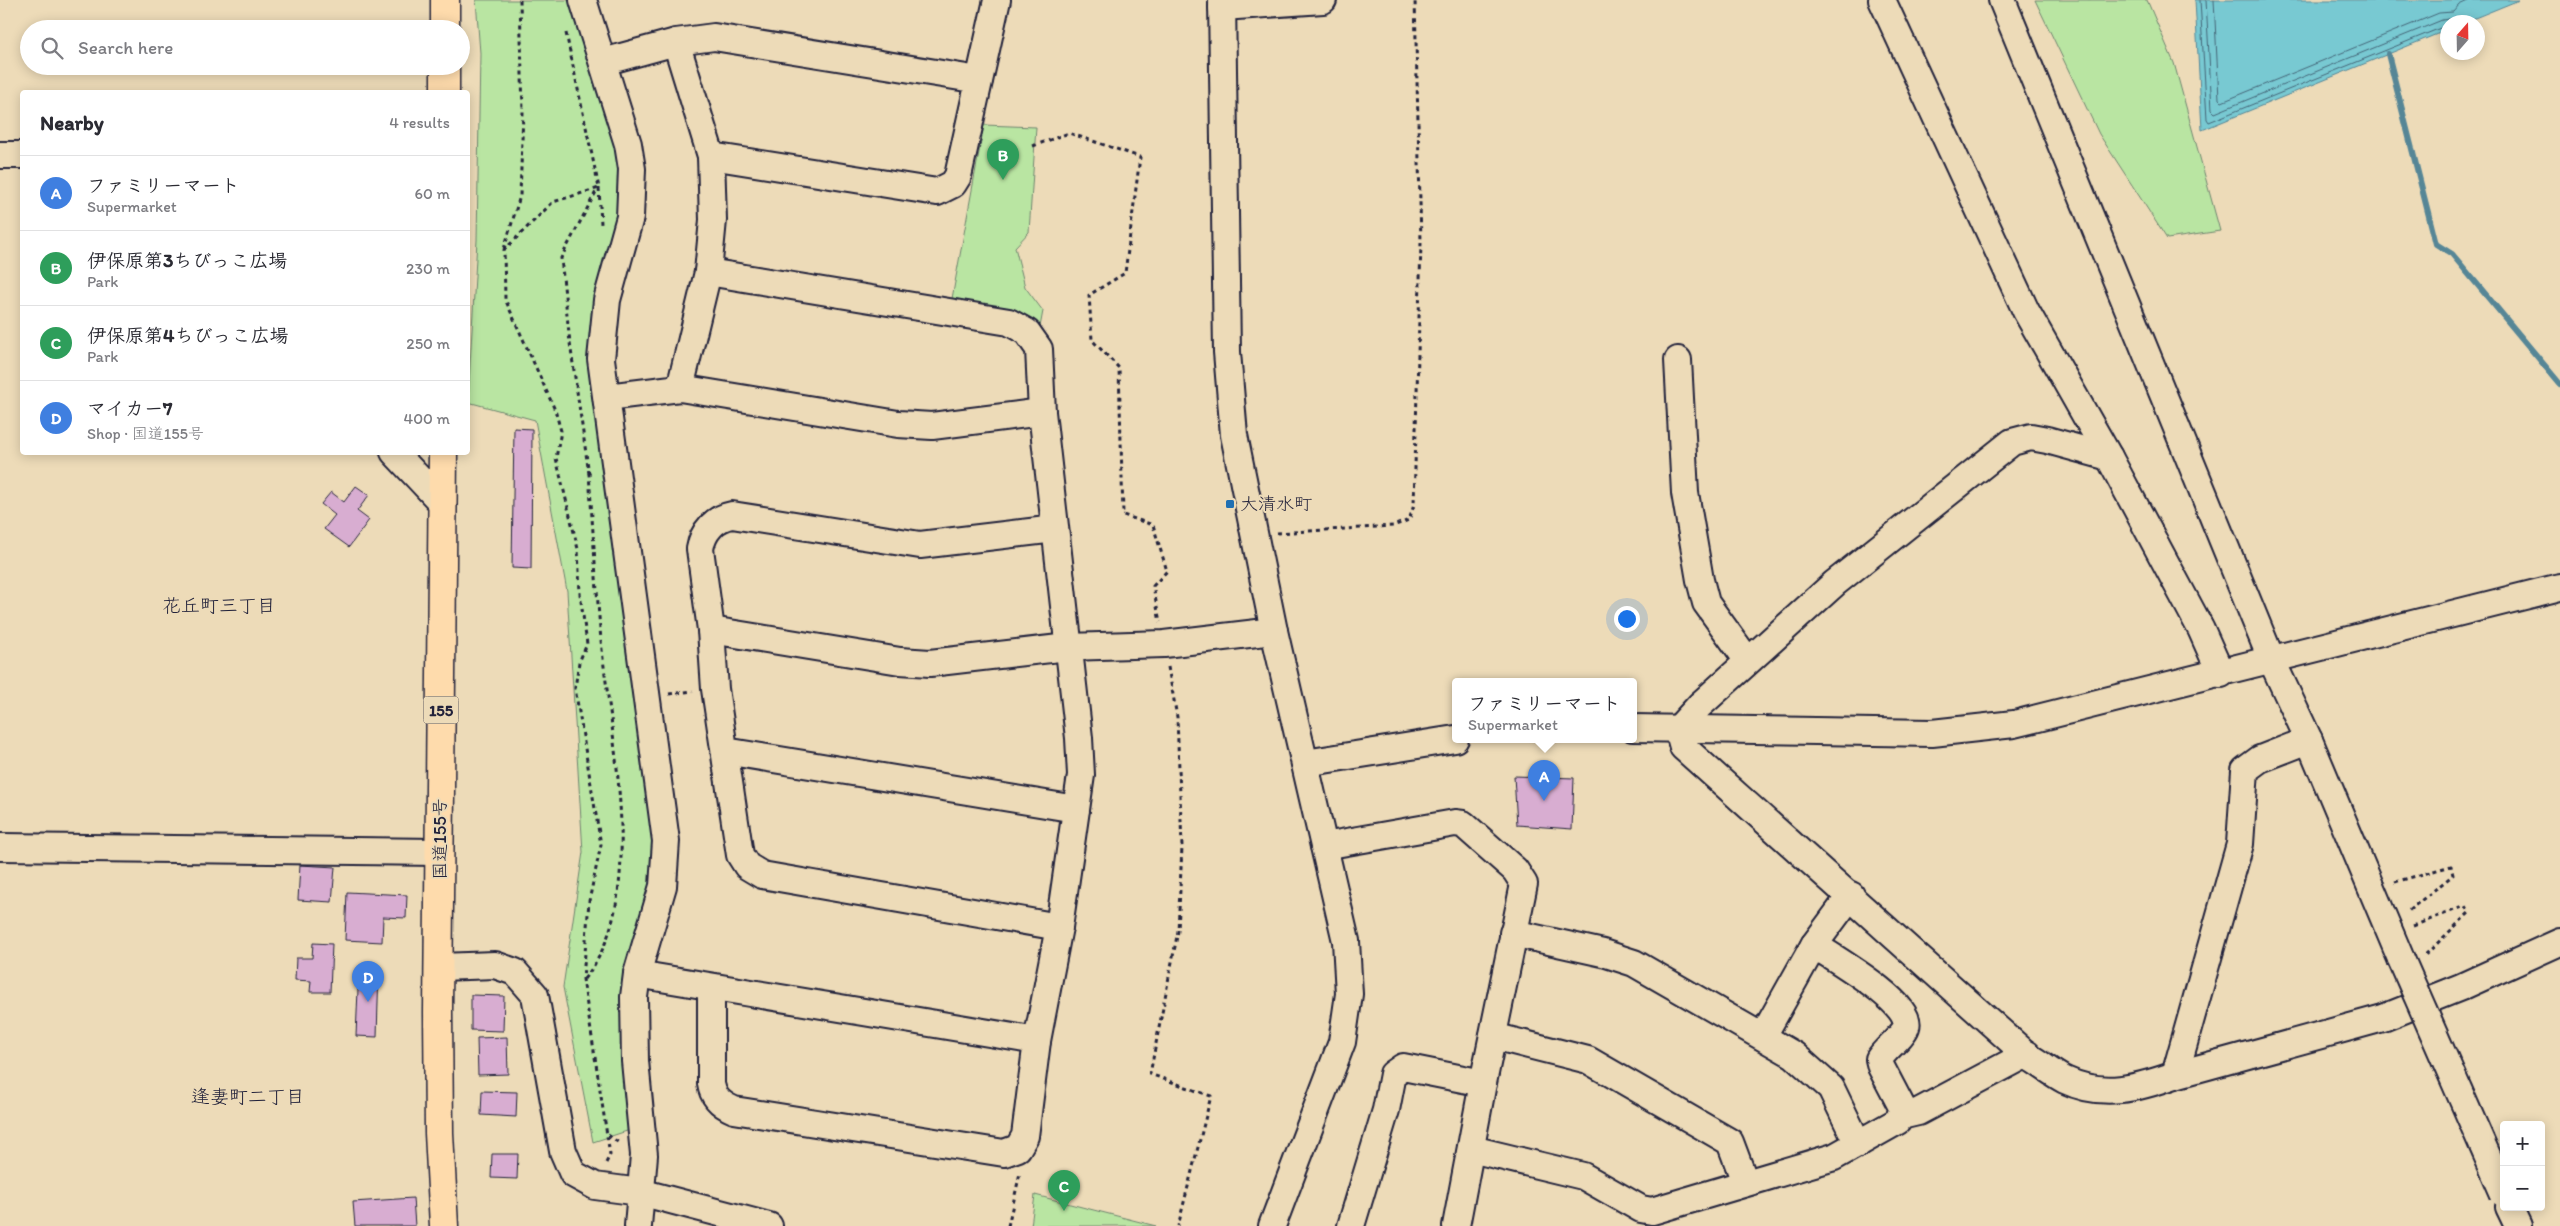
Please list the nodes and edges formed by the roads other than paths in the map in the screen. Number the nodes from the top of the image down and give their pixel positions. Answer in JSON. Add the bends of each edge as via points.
{"nodes":[{"id":1,"x":446,"y":0,"type":"edge"},
{"id":2,"x":583,"y":0,"type":"edge"},
{"id":3,"x":997,"y":0,"type":"edge"},
{"id":4,"x":1323,"y":0,"type":"edge"},
{"id":5,"x":1882,"y":0,"type":"edge"},
{"id":6,"x":2002,"y":0,"type":"edge"},
{"id":7,"x":1222,"y":3,"type":"edge"},
{"id":8,"x":445,"y":20,"type":"edge"},
{"id":9,"x":676,"y":42,"type":"junction"},
{"id":10,"x":603,"y":62,"type":"junction"},
{"id":11,"x":445,"y":75,"type":"edge"},
{"id":12,"x":979,"y":80,"type":"junction"},
{"id":13,"x":445,"y":90,"type":"edge"},
{"id":14,"x":0,"y":155,"type":"edge"},
{"id":15,"x":20,"y":155,"type":"edge"},
{"id":16,"x":711,"y":156,"type":"junction"},
{"id":17,"x":708,"y":272,"type":"junction"},
{"id":18,"x":1678,"y":360,"type":"dead end"},
{"id":19,"x":680,"y":388,"type":"junction"},
{"id":20,"x":607,"y":397,"type":"junction"},
{"id":21,"x":1042,"y":412,"type":"junction"},
{"id":22,"x":397,"y":455,"type":"edge"},
{"id":23,"x":443,"y":455,"type":"edge"},
{"id":24,"x":2109,"y":458,"type":"junction"},
{"id":25,"x":443,"y":504,"type":"junction"},
{"id":26,"x":1055,"y":530,"type":"junction"},
{"id":27,"x":2560,"y":587,"type":"edge"},
{"id":28,"x":711,"y":630,"type":"junction"},
{"id":29,"x":1274,"y":631,"type":"junction"},
{"id":30,"x":1068,"y":647,"type":"junction"},
{"id":31,"x":1748,"y":661,"type":"junction"},
{"id":32,"x":2272,"y":661,"type":"junction"},
{"id":33,"x":2222,"y":674,"type":"junction"},
{"id":34,"x":1637,"y":728,"type":"edge"},
{"id":35,"x":1678,"y":730,"type":"junction"},
{"id":36,"x":1452,"y":739,"type":"edge"},
{"id":37,"x":2309,"y":740,"type":"junction"},
{"id":38,"x":725,"y":751,"type":"junction"},
{"id":39,"x":1305,"y":763,"type":"junction"},
{"id":40,"x":1076,"y":809,"type":"junction"},
{"id":41,"x":1324,"y":846,"type":"junction"},
{"id":42,"x":0,"y":847,"type":"edge"},
{"id":43,"x":439,"y":852,"type":"junction"},
{"id":44,"x":1852,"y":895,"type":"junction"},
{"id":45,"x":1059,"y":927,"type":"junction"},
{"id":46,"x":1513,"y":933,"type":"junction"},
{"id":47,"x":2560,"y":942,"type":"edge"},
{"id":48,"x":1814,"y":945,"type":"junction"},
{"id":49,"x":440,"y":967,"type":"junction"},
{"id":50,"x":637,"y":974,"type":"junction"},
{"id":51,"x":710,"y":988,"type":"junction"},
{"id":52,"x":1493,"y":1036,"type":"junction"},
{"id":53,"x":1763,"y":1036,"type":"junction"},
{"id":54,"x":1038,"y":1042,"type":"junction"},
{"id":55,"x":2026,"y":1054,"type":"junction"},
{"id":56,"x":2175,"y":1075,"type":"junction"},
{"id":57,"x":1482,"y":1083,"type":"junction"},
{"id":58,"x":1902,"y":1116,"type":"junction"},
{"id":59,"x":1858,"y":1144,"type":"junction"},
{"id":60,"x":1471,"y":1149,"type":"junction"},
{"id":61,"x":1745,"y":1182,"type":"junction"},
{"id":62,"x":2500,"y":1184,"type":"edge"},
{"id":63,"x":640,"y":1192,"type":"junction"},
{"id":64,"x":2511,"y":1211,"type":"edge"},
{"id":65,"x":444,"y":1226,"type":"edge"},
{"id":66,"x":638,"y":1226,"type":"edge"},
{"id":67,"x":768,"y":1226,"type":"edge"},
{"id":68,"x":1272,"y":1226,"type":"edge"},
{"id":69,"x":1350,"y":1226,"type":"edge"},
{"id":70,"x":1456,"y":1226,"type":"edge"},
{"id":71,"x":2518,"y":1226,"type":"edge"}],
"edges":[{"from":1,"to":8,"type":"highway"},
{"from":2,"to":10,"type":"street"},
{"from":3,"to":12,"type":"street"},
{"from":4,"to":7,"type":"street"},
{"from":5,"to":24,"type":"street","via":[[2026,311]]},
{"from":6,"to":32,"type":"street"},
{"from":7,"to":29,"type":"street","via":[[1227,352],[1234,435]]},
{"from":9,"to":10,"type":"street"},
{"from":9,"to":12,"type":"street","via":[[714,37]]},
{"from":9,"to":16,"type":"street"},
{"from":10,"to":20,"type":"street","via":[[628,144],[632,186],[630,217],[607,300],[602,360]]},
{"from":11,"to":13,"type":"highway"},
{"from":12,"to":16,"type":"street","via":[[958,176],[952,184],[937,192]]},
{"from":14,"to":15,"type":"street"},
{"from":16,"to":17,"type":"street","via":[[713,220]]},
{"from":17,"to":19,"type":"street"},
{"from":17,"to":21,"type":"street","via":[[1009,322],[1027,332],[1039,349]]},
{"from":18,"to":31,"type":"street","via":[[1685,493],[1700,580],[1706,603]]},
{"from":19,"to":20,"type":"street"},
{"from":19,"to":21,"type":"street","via":[[898,424],[932,426]]},
{"from":20,"to":50,"type":"street","via":[[666,841],[663,886]]},
{"from":21,"to":26,"type":"street"},
{"from":22,"to":25,"type":"street"},
{"from":23,"to":25,"type":"highway","name":"国道155号","number":"155"},
{"from":24,"to":31,"type":"street","via":[[2031,437],[2012,442],[1835,582]]},
{"from":24,"to":33,"type":"street"},
{"from":25,"to":43,"type":"highway","name":"国道155号","number":"155"},
{"from":26,"to":28,"type":"street","via":[[920,544],[732,515],[722,517],[705,534],[700,549]]},
{"from":26,"to":30,"type":"street"},
{"from":27,"to":32,"type":"street"},
{"from":28,"to":30,"type":"street","via":[[900,661],[930,662]]},
{"from":28,"to":38,"type":"street","via":[[715,689]]},
{"from":29,"to":30,"type":"street","via":[[1164,644]]},
{"from":29,"to":39,"type":"street"},
{"from":30,"to":40,"type":"street","via":[[1081,775]]},
{"from":31,"to":35,"type":"street"},
{"from":32,"to":33,"type":"street"},
{"from":32,"to":37,"type":"street"},
{"from":33,"to":35,"type":"street","via":[[2014,724],[1932,733]]},
{"from":34,"to":35,"type":"street"},
{"from":35,"to":44,"type":"street","via":[[1683,747],[1695,759]]},
{"from":36,"to":39,"type":"street"},
{"from":37,"to":56,"type":"street","via":[[2260,759],[2245,770],[2240,844]]},
{"from":37,"to":62,"type":"street","bridge":true,"via":[[2411,959]]},
{"from":38,"to":40,"type":"street"},
{"from":38,"to":45,"type":"street","via":[[740,855],[756,873]]},
{"from":39,"to":41,"type":"street"},
{"from":40,"to":45,"type":"street"},
{"from":41,"to":46,"type":"street","via":[[1463,824],[1520,876],[1524,884]]},
{"from":41,"to":68,"type":"street","via":[[1346,941],[1349,994],[1342,1042]]},
{"from":42,"to":43,"type":"street"},
{"from":43,"to":49,"type":"highway","name":"国道155号","number":"155"},
{"from":44,"to":48,"type":"street"},
{"from":44,"to":55,"type":"street"},
{"from":45,"to":54,"type":"street"},
{"from":46,"to":52,"type":"street"},
{"from":46,"to":53,"type":"street","via":[[1634,963]]},
{"from":47,"to":56,"type":"street","via":[[2383,1018]]},
{"from":48,"to":53,"type":"street"},
{"from":48,"to":58,"type":"street","via":[[1859,973],[1902,1009],[1907,1020],[1906,1028],[1879,1059],[1903,1109]]},
{"from":49,"to":63,"type":"street","via":[[496,966],[516,972],[535,995],[563,1151],[573,1174],[595,1186]]},
{"from":49,"to":65,"type":"highway","name":"国道155号","number":"155","via":[[439,1133]]},
{"from":50,"to":51,"type":"street"},
{"from":50,"to":63,"type":"street","via":[[635,1061],[644,1155]]},
{"from":51,"to":54,"type":"street"},
{"from":51,"to":54,"type":"street","via":[[712,1092],[725,1106],[734,1110],[1004,1153],[1018,1148],[1025,1136]]},
{"from":52,"to":57,"type":"street"},
{"from":52,"to":61,"type":"street","via":[[1588,1060],[1730,1142]]},
{"from":53,"to":59,"type":"street","via":[[1794,1054],[1831,1088]]},
{"from":55,"to":56,"type":"street","via":[[2065,1080],[2095,1090],[2123,1090]]},
{"from":55,"to":58,"type":"street","via":[[1918,1112]]},
{"from":57,"to":60,"type":"street"},
{"from":57,"to":69,"type":"street","via":[[1402,1067],[1397,1069]]},
{"from":58,"to":59,"type":"street"},
{"from":59,"to":61,"type":"street","via":[[1834,1157]]},
{"from":60,"to":61,"type":"street","via":[[1583,1176],[1641,1209],[1652,1211]]},
{"from":60,"to":70,"type":"street"},
{"from":63,"to":66,"type":"street"},
{"from":63,"to":67,"type":"street"},
{"from":64,"to":71,"type":"street"}]}
